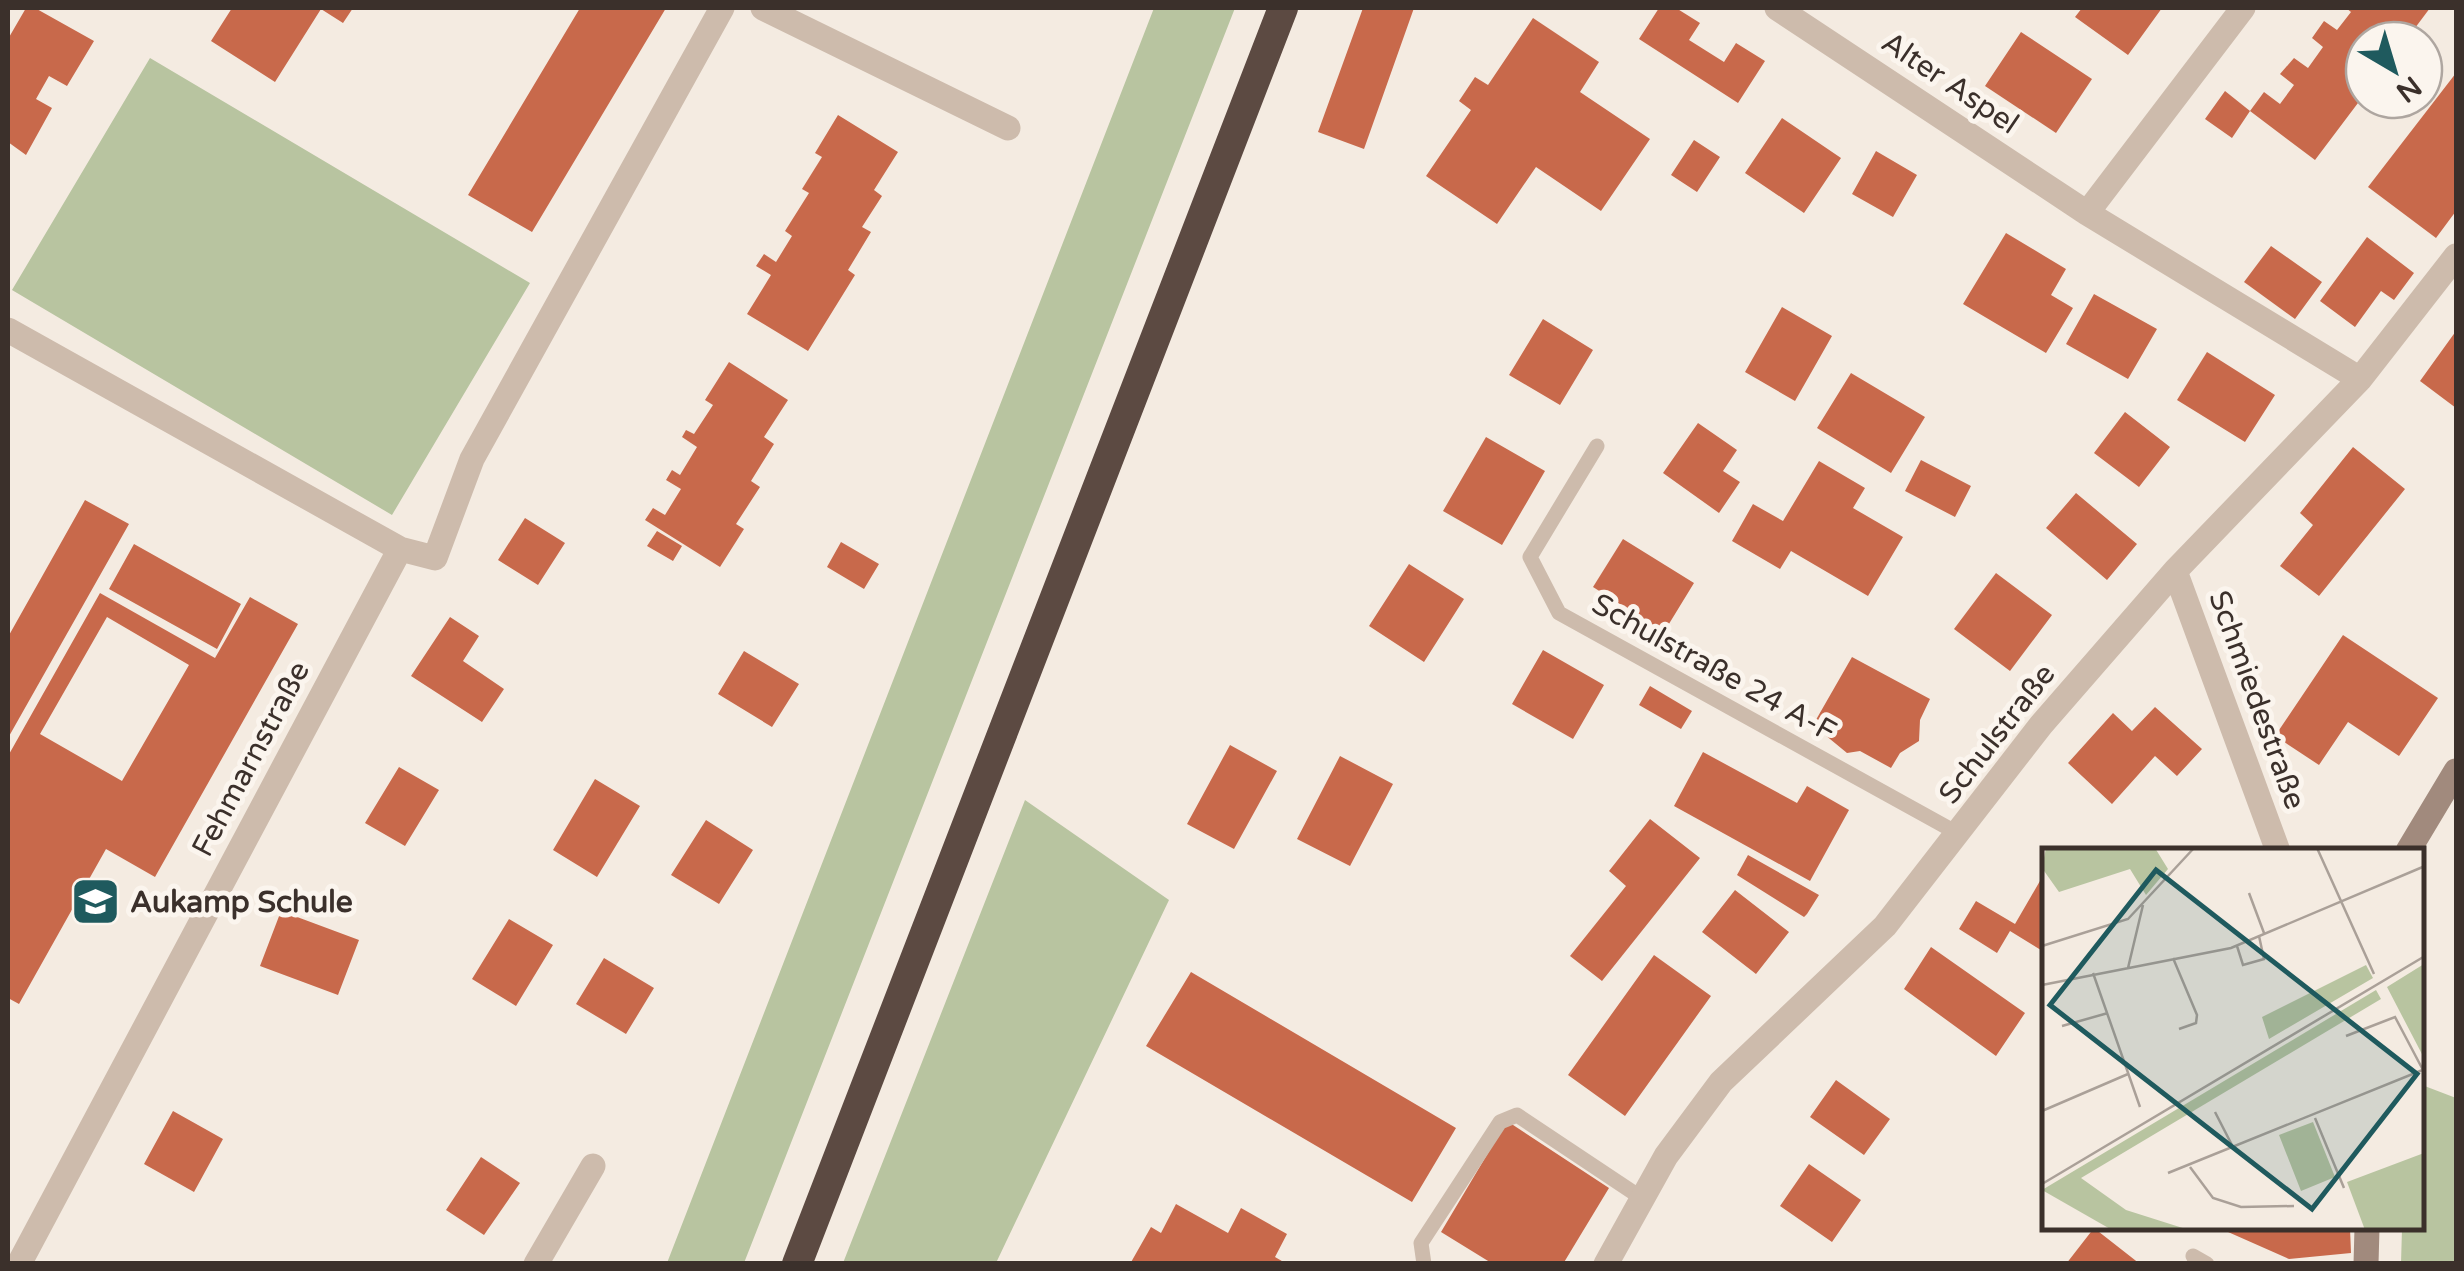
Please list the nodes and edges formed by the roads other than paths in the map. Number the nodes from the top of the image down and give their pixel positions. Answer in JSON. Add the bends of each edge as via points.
{"nodes":[{"id":1,"x":722,"y":8,"type":"edge"},
{"id":2,"x":763,"y":8,"type":"edge"},
{"id":3,"x":1282,"y":8,"type":"edge"},
{"id":4,"x":1777,"y":8,"type":"edge"},
{"id":5,"x":2243,"y":8,"type":"edge"},
{"id":6,"x":1008,"y":128,"type":"dead end"},
{"id":7,"x":2087,"y":214,"type":"junction"},
{"id":8,"x":2456,"y":256,"type":"edge"},
{"id":9,"x":8,"y":330,"type":"edge"},
{"id":10,"x":2360,"y":379,"type":"junction"},
{"id":11,"x":1597,"y":446,"type":"dead end"},
{"id":12,"x":400,"y":549,"type":"junction"},
{"id":13,"x":2175,"y":570,"type":"junction"},
{"id":14,"x":2456,"y":771,"type":"edge"},
{"id":15,"x":1959,"y":834,"type":"junction"},
{"id":16,"x":2277,"y":848,"type":"edge"},
{"id":17,"x":2410,"y":848,"type":"edge"},
{"id":18,"x":593,"y":1166,"type":"dead end"},
{"id":19,"x":1642,"y":1199,"type":"junction"},
{"id":20,"x":2366,"y":1231,"type":"edge"},
{"id":21,"x":19,"y":1264,"type":"edge"},
{"id":22,"x":536,"y":1264,"type":"edge"},
{"id":23,"x":797,"y":1264,"type":"edge"},
{"id":24,"x":1424,"y":1264,"type":"edge"},
{"id":25,"x":1606,"y":1264,"type":"edge"},
{"id":26,"x":2366,"y":1264,"type":"edge"}],
"edges":[{"from":1,"to":12,"type":"street","via":[[472,459],[435,558]]},
{"from":2,"to":6,"type":"street"},
{"from":3,"to":23,"type":"highway"},
{"from":4,"to":7,"type":"street","name":"Alter Aspel"},
{"from":5,"to":7,"type":"street"},
{"from":7,"to":10,"type":"street","name":"Alter Aspel"},
{"from":8,"to":10,"type":"street","name":"Schulstraße"},
{"from":9,"to":12,"type":"street"},
{"from":10,"to":13,"type":"street","name":"Schulstraße"},
{"from":11,"to":15,"type":"lane","name":"Schulstraße 24 A-F","via":[[1530,557],[1559,614]]},
{"from":12,"to":21,"type":"street","name":"Fehmarnstraße"},
{"from":13,"to":15,"type":"street","name":"Schulstraße","via":[[2041,724]]},
{"from":13,"to":16,"type":"street","name":"Schmiedestraße"},
{"from":14,"to":17,"type":"main road"},
{"from":15,"to":19,"type":"street","name":"Schulstraße","via":[[1884,926],[1722,1082]]},
{"from":18,"to":22,"type":"street"},
{"from":19,"to":24,"type":"lane","via":[[1517,1115],[1500,1122],[1421,1243]]},
{"from":19,"to":25,"type":"street","name":"Schulstraße"},
{"from":20,"to":26,"type":"main road"}]}
